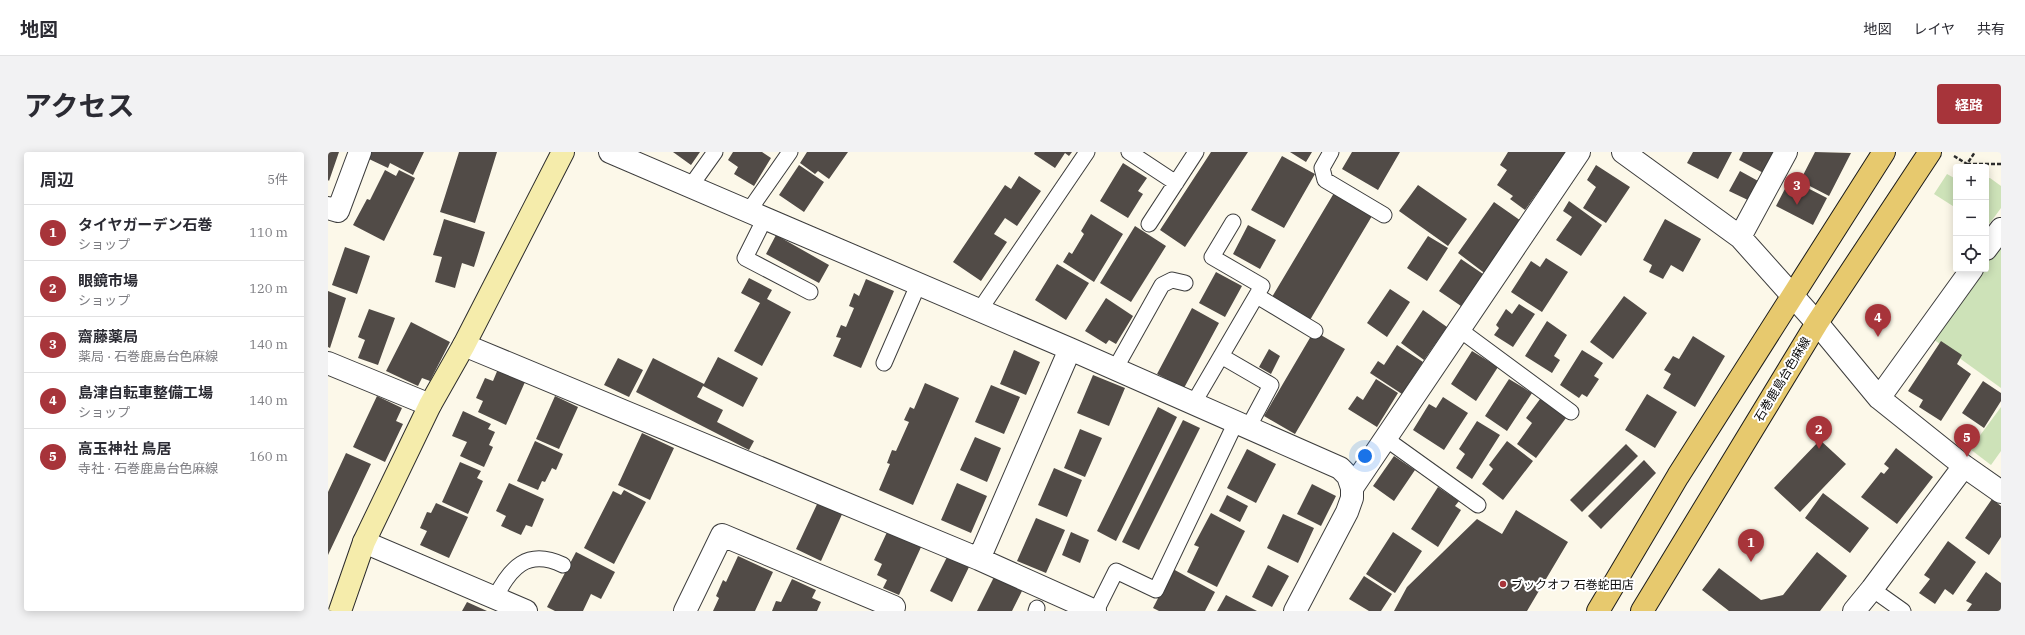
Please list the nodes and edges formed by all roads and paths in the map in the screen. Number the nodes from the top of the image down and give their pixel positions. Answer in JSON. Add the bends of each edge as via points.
{"nodes":[{"id":1,"x":360,"y":152,"type":"edge"},
{"id":2,"x":562,"y":152,"type":"edge"},
{"id":3,"x":610,"y":152,"type":"edge"},
{"id":4,"x":715,"y":152,"type":"edge"},
{"id":5,"x":790,"y":152,"type":"edge"},
{"id":6,"x":1087,"y":152,"type":"edge"},
{"id":7,"x":1129,"y":152,"type":"edge"},
{"id":8,"x":1196,"y":152,"type":"edge"},
{"id":9,"x":1331,"y":152,"type":"edge"},
{"id":10,"x":1580,"y":152,"type":"edge"},
{"id":11,"x":1623,"y":152,"type":"edge"},
{"id":12,"x":1786,"y":152,"type":"edge"},
{"id":13,"x":1884,"y":152,"type":"edge"},
{"id":14,"x":1930,"y":152,"type":"edge"},
{"id":15,"x":1975,"y":152,"type":"edge"},
{"id":16,"x":1954,"y":156,"type":"dead end"},
{"id":17,"x":634,"y":157,"type":"edge"},
{"id":18,"x":1967,"y":164,"type":"joint"},
{"id":19,"x":1989,"y":164,"type":"edge"},
{"id":20,"x":2001,"y":164,"type":"edge"},
{"id":21,"x":1176,"y":183,"type":"junction"},
{"id":22,"x":690,"y":187,"type":"junction"},
{"id":23,"x":328,"y":208,"type":"edge"},
{"id":24,"x":1384,"y":215,"type":"dead end"},
{"id":25,"x":756,"y":216,"type":"junction"},
{"id":26,"x":1233,"y":222,"type":"dead end"},
{"id":27,"x":1149,"y":224,"type":"dead end"},
{"id":28,"x":2001,"y":229,"type":"edge"},
{"id":29,"x":1740,"y":237,"type":"junction"},
{"id":30,"x":1989,"y":245,"type":"edge"},
{"id":31,"x":1970,"y":272,"type":"edge"},
{"id":32,"x":1185,"y":283,"type":"dead end"},
{"id":33,"x":918,"y":285,"type":"junction"},
{"id":34,"x":810,"y":292,"type":"dead end"},
{"id":35,"x":1792,"y":295,"type":"junction"},
{"id":36,"x":1256,"y":296,"type":"junction"},
{"id":37,"x":978,"y":311,"type":"junction"},
{"id":38,"x":1817,"y":322,"type":"junction"},
{"id":39,"x":1460,"y":330,"type":"junction"},
{"id":40,"x":1315,"y":331,"type":"dead end"},
{"id":41,"x":464,"y":345,"type":"junction"},
{"id":42,"x":1070,"y":350,"type":"junction"},
{"id":43,"x":1221,"y":356,"type":"junction"},
{"id":44,"x":884,"y":362,"type":"dead end"},
{"id":45,"x":328,"y":363,"type":"edge"},
{"id":46,"x":1115,"y":369,"type":"junction"},
{"id":47,"x":1879,"y":398,"type":"junction"},
{"id":48,"x":430,"y":404,"type":"junction"},
{"id":49,"x":1194,"y":404,"type":"junction"},
{"id":50,"x":1571,"y":412,"type":"dead end"},
{"id":51,"x":1242,"y":425,"type":"junction"},
{"id":52,"x":1386,"y":438,"type":"junction"},
{"id":53,"x":1964,"y":466,"type":"junction"},
{"id":54,"x":1352,"y":488,"type":"junction"},
{"id":55,"x":2001,"y":492,"type":"edge"},
{"id":56,"x":1478,"y":505,"type":"dead end"},
{"id":57,"x":364,"y":542,"type":"junction"},
{"id":58,"x":979,"y":559,"type":"junction"},
{"id":59,"x":563,"y":565,"type":"dead end"},
{"id":60,"x":1872,"y":589,"type":"junction"},
{"id":61,"x":495,"y":598,"type":"junction"},
{"id":62,"x":340,"y":611,"type":"edge"},
{"id":63,"x":526,"y":611,"type":"edge"},
{"id":64,"x":685,"y":611,"type":"edge"},
{"id":65,"x":892,"y":611,"type":"edge"},
{"id":66,"x":1095,"y":611,"type":"edge"},
{"id":67,"x":1295,"y":611,"type":"edge"},
{"id":68,"x":1598,"y":611,"type":"edge"},
{"id":69,"x":1642,"y":611,"type":"edge"},
{"id":70,"x":1854,"y":611,"type":"edge"},
{"id":71,"x":1902,"y":611,"type":"edge"}],
"edges":[{"from":1,"to":23,"type":"street","via":[[338,211]]},
{"from":2,"to":41,"type":"street"},
{"from":3,"to":17,"type":"street"},
{"from":4,"to":22,"type":"lane"},
{"from":5,"to":25,"type":"lane"},
{"from":6,"to":37,"type":"lane"},
{"from":7,"to":21,"type":"lane"},
{"from":8,"to":21,"type":"lane"},
{"from":9,"to":24,"type":"lane","via":[[1322,168],[1325,180]]},
{"from":10,"to":39,"type":"street"},
{"from":11,"to":29,"type":"street"},
{"from":12,"to":29,"type":"street"},
{"from":13,"to":35,"type":"main road"},
{"from":14,"to":38,"type":"main road","name":"石巻鹿島台色麻線"},
{"from":15,"to":18,"type":"path"},
{"from":16,"to":18,"type":"path"},
{"from":17,"to":22,"type":"street"},
{"from":19,"to":20,"type":"path"},
{"from":21,"to":27,"type":"lane"},
{"from":22,"to":25,"type":"street"},
{"from":25,"to":33,"type":"street"},
{"from":25,"to":34,"type":"lane","via":[[745,258]]},
{"from":26,"to":36,"type":"lane","via":[[1212,257],[1262,286]]},
{"from":28,"to":30,"type":"street"},
{"from":29,"to":35,"type":"street"},
{"from":31,"to":47,"type":"street"},
{"from":32,"to":46,"type":"lane","via":[[1172,280],[1162,285]]},
{"from":33,"to":37,"type":"street"},
{"from":33,"to":44,"type":"lane"},
{"from":35,"to":38,"type":"street"},
{"from":35,"to":68,"type":"main road","via":[[1678,476]]},
{"from":36,"to":40,"type":"lane"},
{"from":36,"to":43,"type":"lane"},
{"from":37,"to":42,"type":"street"},
{"from":38,"to":47,"type":"street"},
{"from":38,"to":69,"type":"main road","name":"石巻鹿島台色麻線"},
{"from":39,"to":50,"type":"lane"},
{"from":39,"to":52,"type":"street"},
{"from":41,"to":48,"type":"street"},
{"from":41,"to":58,"type":"street"},
{"from":42,"to":46,"type":"street"},
{"from":42,"to":58,"type":"street"},
{"from":43,"to":49,"type":"lane"},
{"from":43,"to":51,"type":"lane","via":[[1271,385]]},
{"from":45,"to":48,"type":"street"},
{"from":46,"to":49,"type":"street"},
{"from":47,"to":53,"type":"street"},
{"from":48,"to":57,"type":"street"},
{"from":49,"to":51,"type":"street"},
{"from":51,"to":54,"type":"street","via":[[1340,468],[1348,476]]},
{"from":51,"to":66,"type":"lane","via":[[1156,590],[1116,571]]},
{"from":52,"to":54,"type":"street"},
{"from":52,"to":56,"type":"lane"},
{"from":53,"to":55,"type":"street"},
{"from":53,"to":60,"type":"street"},
{"from":54,"to":67,"type":"street","via":[[1352,498],[1347,512]]},
{"from":57,"to":61,"type":"street"},
{"from":57,"to":62,"type":"street"},
{"from":58,"to":66,"type":"street"},
{"from":59,"to":61,"type":"lane","via":[[554,561],[534,559],[518,564],[504,580]]},
{"from":60,"to":70,"type":"street"},
{"from":60,"to":71,"type":"lane"},
{"from":61,"to":63,"type":"street"},
{"from":64,"to":65,"type":"street","via":[[722,535],[894,607]]}]}
